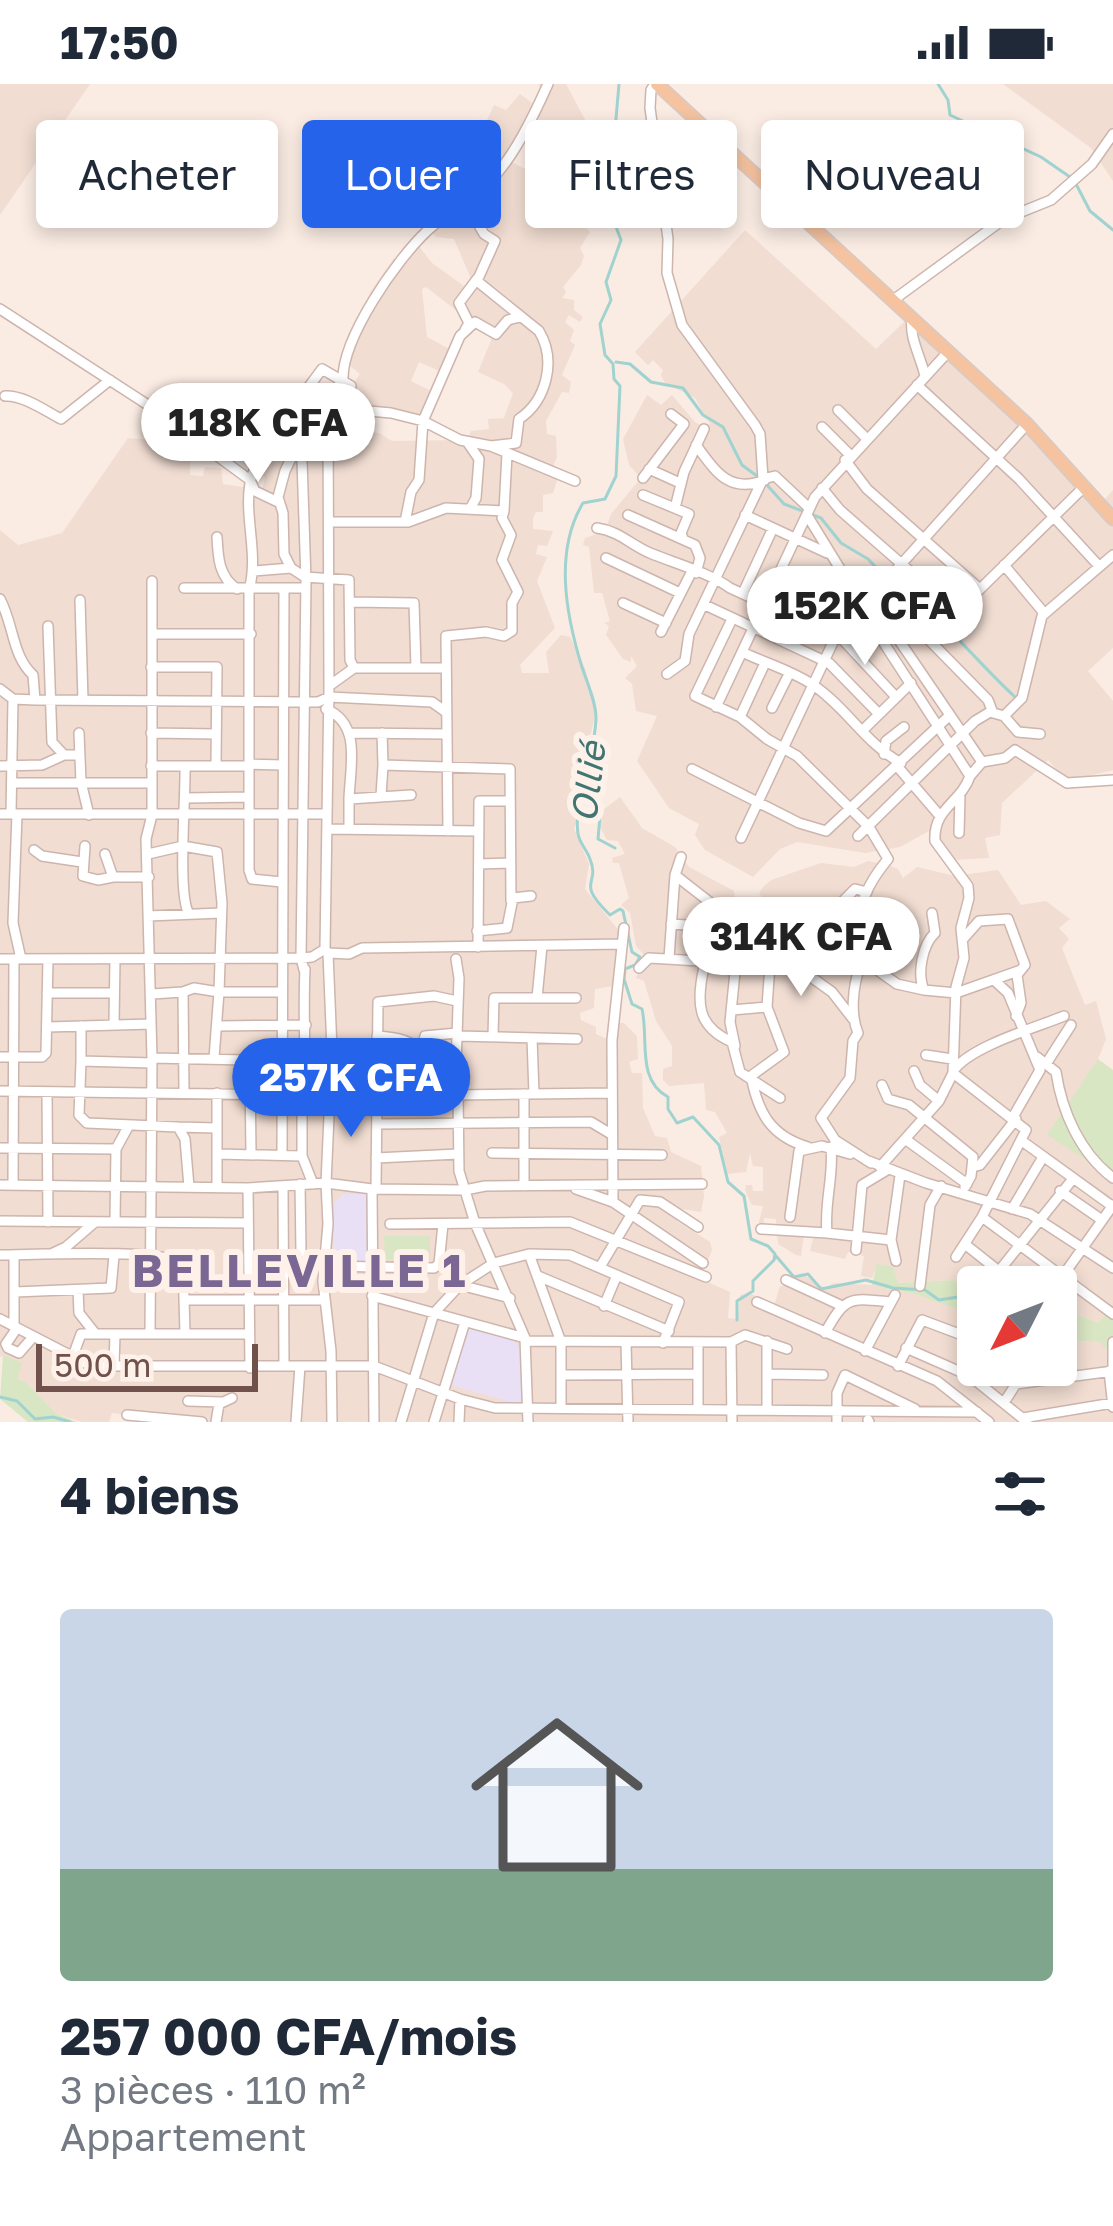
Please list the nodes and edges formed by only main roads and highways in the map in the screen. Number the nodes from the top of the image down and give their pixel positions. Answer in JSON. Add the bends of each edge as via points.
{"nodes":[{"id":1,"x":656,"y":84,"type":"edge"},
{"id":2,"x":1113,"y":519,"type":"edge"}],
"edges":[{"from":1,"to":2,"type":"main road","via":[[1027,424]]}]}
